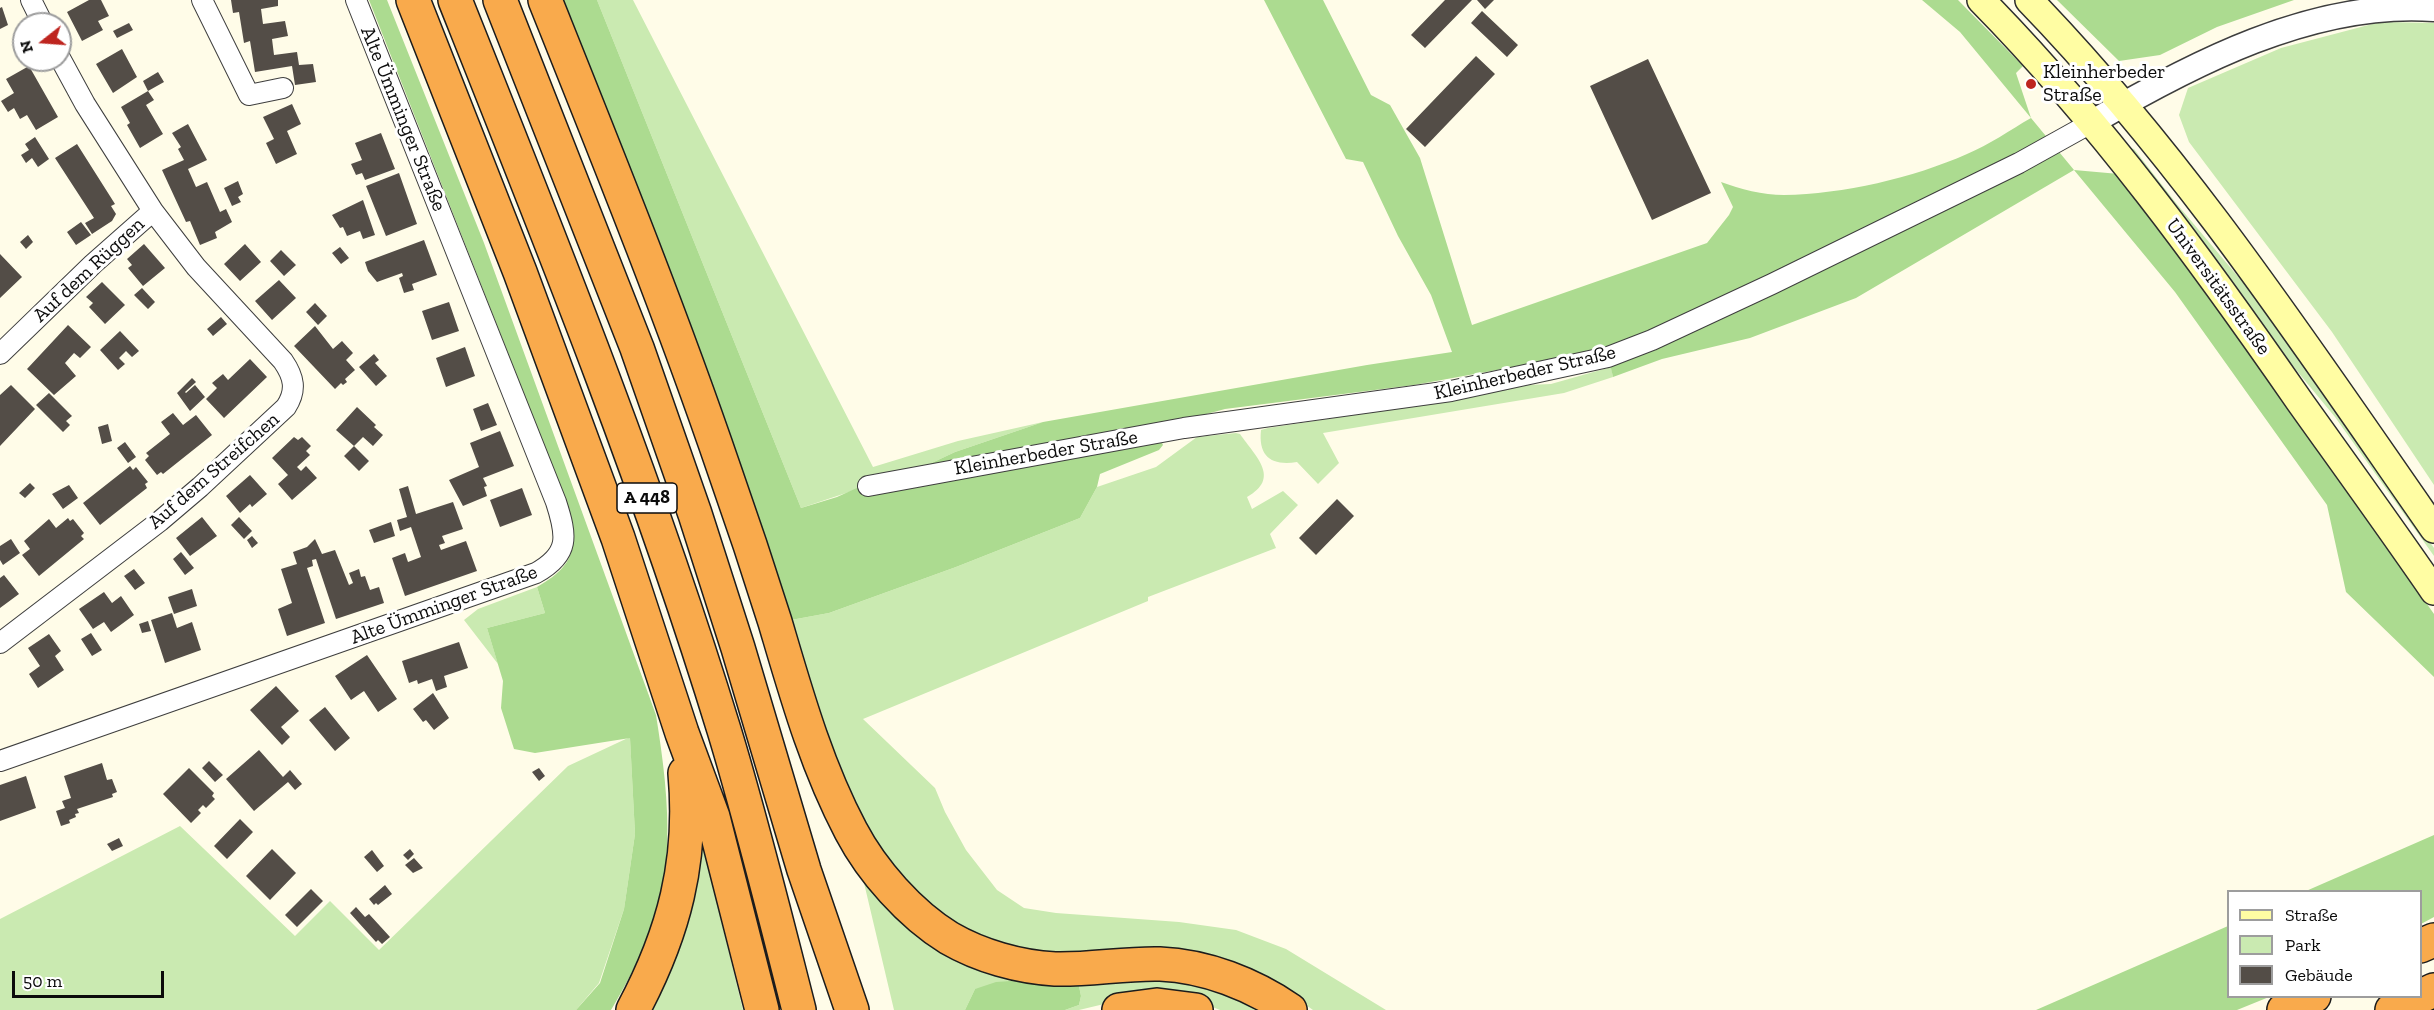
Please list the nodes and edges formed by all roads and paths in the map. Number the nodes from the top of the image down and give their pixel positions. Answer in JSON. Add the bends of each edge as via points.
{"nodes":[{"id":1,"x":202,"y":0,"type":"edge"},
{"id":2,"x":356,"y":0,"type":"edge"},
{"id":3,"x":413,"y":0,"type":"edge"},
{"id":4,"x":455,"y":0,"type":"edge"},
{"id":5,"x":500,"y":0,"type":"edge"},
{"id":6,"x":545,"y":0,"type":"edge"},
{"id":7,"x":1982,"y":0,"type":"edge"},
{"id":8,"x":2029,"y":0,"type":"edge"},
{"id":9,"x":2434,"y":9,"type":"edge"},
{"id":10,"x":68,"y":72,"type":"edge"},
{"id":11,"x":282,"y":88,"type":"dead end"},
{"id":12,"x":2123,"y":104,"type":"junction"},
{"id":13,"x":2091,"y":123,"type":"junction"},
{"id":14,"x":153,"y":211,"type":"junction"},
{"id":15,"x":0,"y":354,"type":"edge"},
{"id":16,"x":868,"y":486,"type":"dead end"},
{"id":17,"x":2434,"y":529,"type":"edge"},
{"id":18,"x":2434,"y":591,"type":"edge"},
{"id":19,"x":0,"y":643,"type":"edge"},
{"id":20,"x":682,"y":733,"type":"junction"},
{"id":21,"x":0,"y":761,"type":"edge"},
{"id":22,"x":804,"y":870,"type":"junction"},
{"id":23,"x":2310,"y":998,"type":"edge"},
{"id":24,"x":2417,"y":998,"type":"edge"},
{"id":25,"x":633,"y":1010,"type":"edge"},
{"id":26,"x":762,"y":1010,"type":"edge"},
{"id":27,"x":799,"y":1010,"type":"edge"},
{"id":28,"x":839,"y":1010,"type":"edge"},
{"id":29,"x":852,"y":1010,"type":"edge"},
{"id":30,"x":1119,"y":1010,"type":"edge"},
{"id":31,"x":1196,"y":1010,"type":"edge"},
{"id":32,"x":1290,"y":1010,"type":"edge"},
{"id":33,"x":2284,"y":1010,"type":"edge"},
{"id":34,"x":2392,"y":1010,"type":"edge"}],
"edges":[{"from":1,"to":11,"type":"street","via":[[249,96]]},
{"from":2,"to":21,"type":"street","name":"Alte Ümminger Straße","via":[[556,502],[564,543],[558,556],[536,573]]},
{"from":3,"to":20,"type":"highway","via":[[574,416]]},
{"from":4,"to":27,"type":"highway","number":"A 448","via":[[614,405],[672,572],[724,730]]},
{"from":5,"to":22,"type":"highway","number":"A 448","via":[[637,348],[680,470]]},
{"from":6,"to":32,"type":"highway","via":[[723,465],[808,732],[834,797],[865,854],[920,917],[950,938],[980,952],[1021,965],[1055,969],[1162,964],[1198,969],[1247,986]]},
{"from":7,"to":13,"type":"main road","name":"Universitätsstraße"},
{"from":8,"to":12,"type":"main road","name":"Universitätsstraße"},
{"from":9,"to":12,"type":"street","name":"Kleinherbeder Straße","via":[[2368,6],[2320,14],[2231,44]]},
{"from":10,"to":14,"type":"street","name":"Auf dem Rüggen"},
{"from":12,"to":13,"type":"street","name":"Kleinherbeder Straße"},
{"from":12,"to":17,"type":"main road","name":"Universitätsstraße","via":[[2249,266]]},
{"from":13,"to":16,"type":"street","name":"Kleinherbeder Straße","via":[[2019,163],[1772,284],[1608,357],[1451,391],[1184,428]]},
{"from":13,"to":18,"type":"main road","name":"Universitätsstraße","via":[[2245,322]]},
{"from":14,"to":15,"type":"street","name":"Auf dem Rüggen"},
{"from":14,"to":19,"type":"street","name":"Auf dem Streifchen","via":[[196,267],[283,361],[292,376],[291,399],[200,488]]},
{"from":20,"to":25,"type":"highway","via":[[688,811],[682,882],[662,948]]},
{"from":20,"to":26,"type":"highway","via":[[713,817]]},
{"from":22,"to":28,"type":"highway","number":"A 448"},
{"from":22,"to":29,"type":"highway"},
{"from":23,"to":33,"type":"highway"},
{"from":24,"to":34,"type":"highway"},
{"from":30,"to":31,"type":"highway","via":[[1157,1005]]}]}
